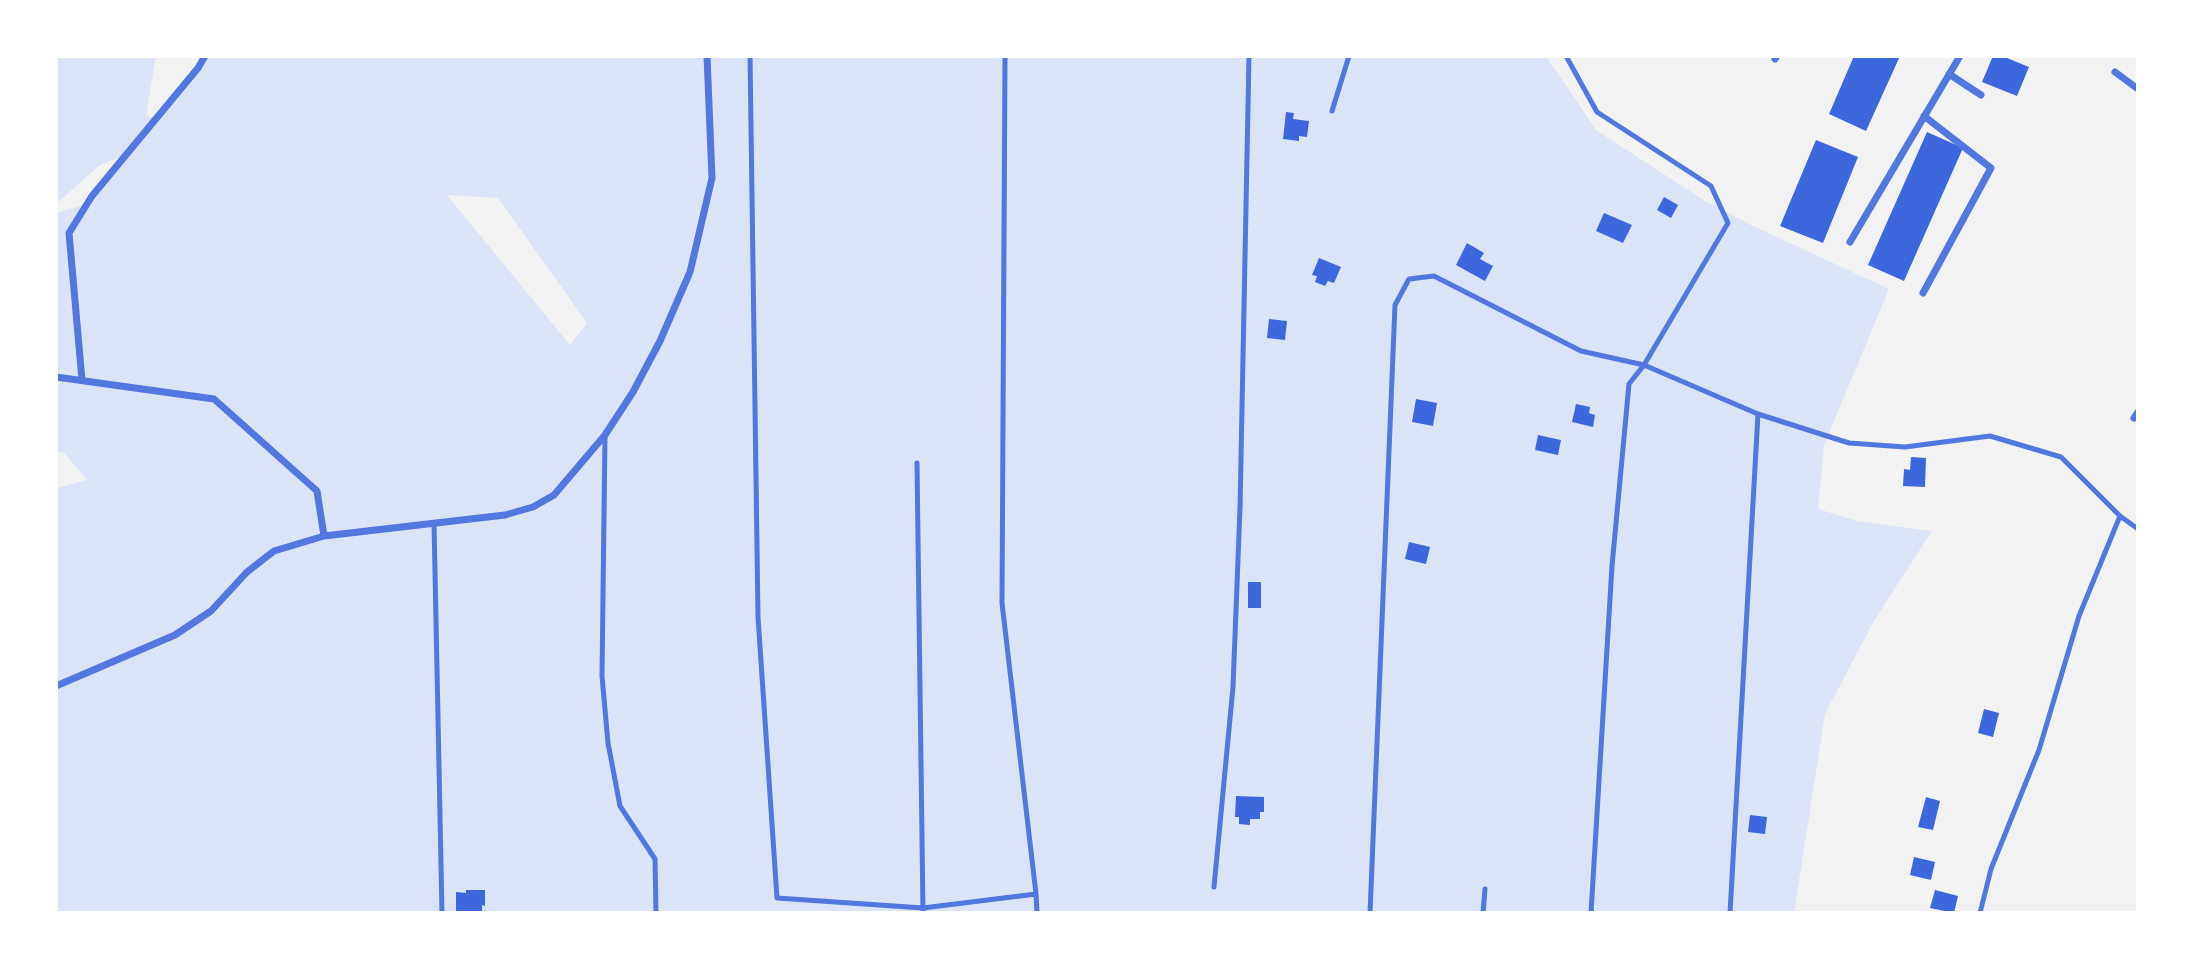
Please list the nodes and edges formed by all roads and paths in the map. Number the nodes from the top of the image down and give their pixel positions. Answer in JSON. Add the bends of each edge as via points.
{"nodes":[{"id":1,"x":205,"y":56,"type":"edge"},
{"id":2,"x":707,"y":56,"type":"edge"},
{"id":3,"x":750,"y":56,"type":"edge"},
{"id":4,"x":1005,"y":56,"type":"edge"},
{"id":5,"x":1250,"y":56,"type":"edge"},
{"id":6,"x":1349,"y":56,"type":"edge"},
{"id":7,"x":1566,"y":56,"type":"edge"},
{"id":8,"x":1959,"y":56,"type":"edge"},
{"id":9,"x":2115,"y":72,"type":"dead end"},
{"id":10,"x":1949,"y":74,"type":"junction"},
{"id":11,"x":2138,"y":89,"type":"edge"},
{"id":12,"x":1981,"y":95,"type":"dead end"},
{"id":13,"x":1332,"y":111,"type":"dead end"},
{"id":14,"x":1924,"y":116,"type":"junction"},
{"id":15,"x":1850,"y":242,"type":"dead end"},
{"id":16,"x":1923,"y":293,"type":"dead end"},
{"id":17,"x":1644,"y":365,"type":"junction"},
{"id":18,"x":56,"y":377,"type":"edge"},
{"id":19,"x":82,"y":380,"type":"junction"},
{"id":20,"x":1758,"y":414,"type":"junction"},
{"id":21,"x":605,"y":435,"type":"junction"},
{"id":22,"x":917,"y":463,"type":"dead end"},
{"id":23,"x":2120,"y":516,"type":"junction"},
{"id":24,"x":434,"y":523,"type":"junction"},
{"id":25,"x":2138,"y":529,"type":"edge"},
{"id":26,"x":324,"y":536,"type":"junction"},
{"id":27,"x":56,"y":687,"type":"edge"},
{"id":28,"x":1214,"y":887,"type":"dead end"},
{"id":29,"x":1485,"y":889,"type":"dead end"},
{"id":30,"x":1036,"y":894,"type":"junction"},
{"id":31,"x":923,"y":911,"type":"edge"},
{"id":32,"x":442,"y":913,"type":"edge"},
{"id":33,"x":656,"y":913,"type":"edge"},
{"id":34,"x":1037,"y":913,"type":"edge"},
{"id":35,"x":1370,"y":913,"type":"edge"},
{"id":36,"x":1483,"y":913,"type":"edge"},
{"id":37,"x":1591,"y":913,"type":"edge"},
{"id":38,"x":1730,"y":913,"type":"edge"},
{"id":39,"x":1980,"y":913,"type":"edge"}],
"edges":[{"from":1,"to":19,"type":"street","via":[[92,196],[69,233]]},
{"from":2,"to":21,"type":"street","via":[[712,178],[690,272],[634,392]]},
{"from":3,"to":31,"type":"lane","via":[[758,617],[777,898]]},
{"from":4,"to":30,"type":"lane","via":[[1002,603]]},
{"from":5,"to":28,"type":"lane","via":[[1233,687]]},
{"from":6,"to":13,"type":"lane"},
{"from":7,"to":17,"type":"lane","via":[[1597,111],[1712,186],[1727,223]]},
{"from":8,"to":10,"type":"street"},
{"from":9,"to":11,"type":"street"},
{"from":10,"to":12,"type":"street"},
{"from":10,"to":14,"type":"street"},
{"from":14,"to":15,"type":"street"},
{"from":14,"to":16,"type":"street","via":[[1991,168]]},
{"from":17,"to":20,"type":"lane"},
{"from":17,"to":35,"type":"lane","via":[[1581,351],[1434,276],[1409,279],[1395,305]]},
{"from":17,"to":37,"type":"lane","via":[[1629,384],[1612,566]]},
{"from":18,"to":19,"type":"street"},
{"from":19,"to":26,"type":"street","via":[[214,399],[317,491]]},
{"from":20,"to":23,"type":"lane","via":[[1849,443],[1905,447],[1990,436],[2061,457]]},
{"from":20,"to":38,"type":"lane"},
{"from":21,"to":24,"type":"street","via":[[554,495],[533,507]]},
{"from":21,"to":33,"type":"lane","via":[[602,676],[608,743],[620,806],[655,859]]},
{"from":22,"to":31,"type":"lane"},
{"from":23,"to":25,"type":"lane"},
{"from":23,"to":39,"type":"lane","via":[[2079,616],[2039,750],[1990,869]]},
{"from":24,"to":26,"type":"street"},
{"from":24,"to":32,"type":"lane"},
{"from":26,"to":27,"type":"street","via":[[274,551],[211,611],[175,635]]},
{"from":29,"to":36,"type":"lane"},
{"from":30,"to":31,"type":"lane"},
{"from":30,"to":34,"type":"lane"}]}
